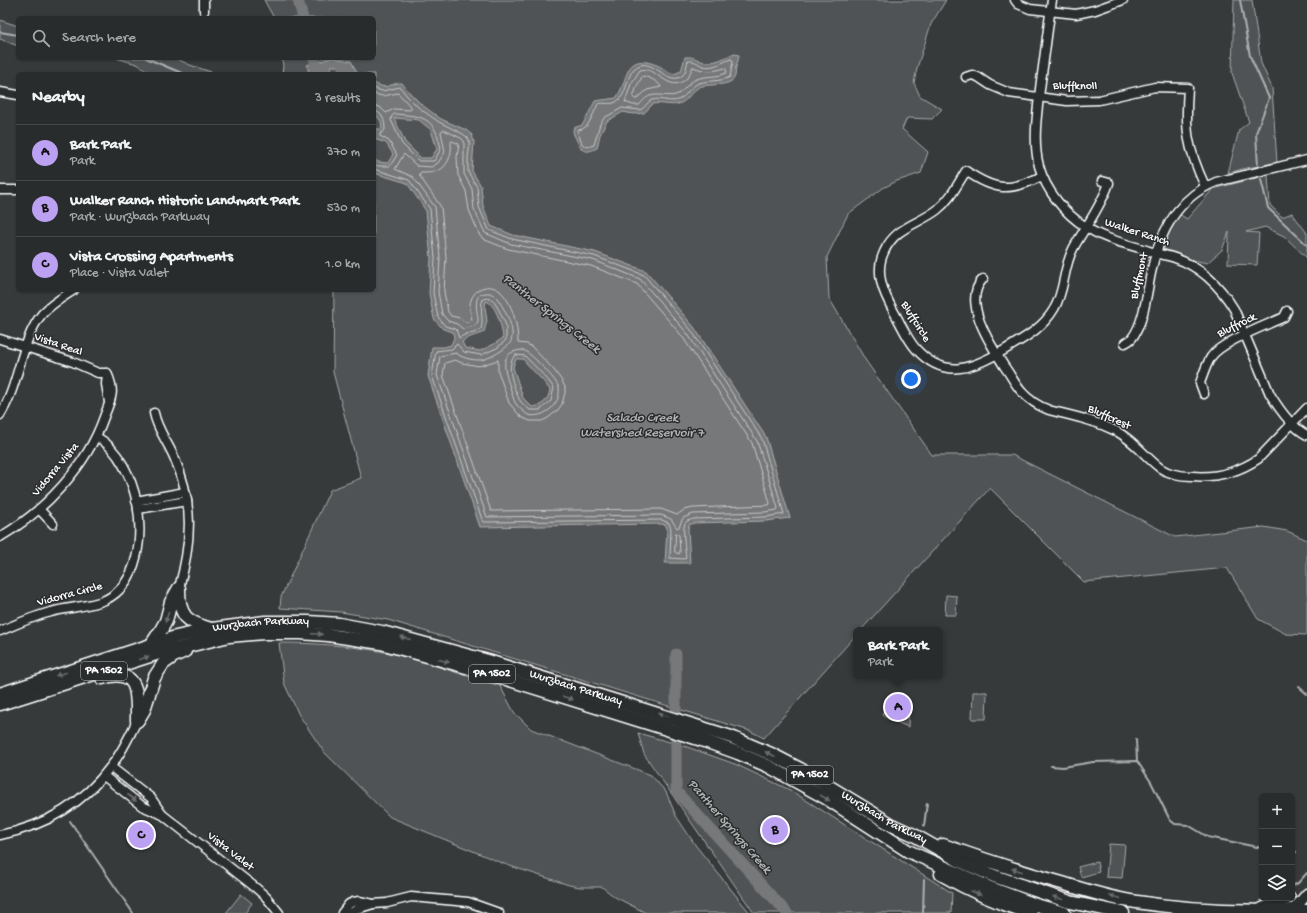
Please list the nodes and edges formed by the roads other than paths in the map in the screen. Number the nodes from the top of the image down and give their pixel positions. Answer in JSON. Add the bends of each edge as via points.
{"nodes":[{"id":1,"x":204,"y":0,"type":"edge"},
{"id":2,"x":1015,"y":0,"type":"edge"},
{"id":3,"x":1052,"y":0,"type":"edge"},
{"id":4,"x":1123,"y":0,"type":"edge"},
{"id":5,"x":1111,"y":2,"type":"edge"},
{"id":6,"x":204,"y":11,"type":"dead end"},
{"id":7,"x":1050,"y":11,"type":"junction"},
{"id":8,"x":966,"y":77,"type":"dead end"},
{"id":9,"x":0,"y":92,"type":"edge"},
{"id":10,"x":16,"y":95,"type":"edge"},
{"id":11,"x":1039,"y":98,"type":"junction"},
{"id":12,"x":1307,"y":160,"type":"edge"},
{"id":13,"x":1042,"y":176,"type":"junction"},
{"id":14,"x":1102,"y":180,"type":"dead end"},
{"id":15,"x":1205,"y":186,"type":"junction"},
{"id":16,"x":0,"y":190,"type":"edge"},
{"id":17,"x":16,"y":190,"type":"edge"},
{"id":18,"x":1087,"y":228,"type":"junction"},
{"id":19,"x":1156,"y":253,"type":"junction"},
{"id":20,"x":983,"y":278,"type":"dead end"},
{"id":21,"x":71,"y":292,"type":"edge"},
{"id":22,"x":1287,"y":311,"type":"dead end"},
{"id":23,"x":1244,"y":335,"type":"junction"},
{"id":24,"x":0,"y":339,"type":"edge"},
{"id":25,"x":1125,"y":343,"type":"dead end"},
{"id":26,"x":26,"y":347,"type":"junction"},
{"id":27,"x":997,"y":354,"type":"junction"},
{"id":28,"x":107,"y":373,"type":"joint"},
{"id":29,"x":1204,"y":394,"type":"dead end"},
{"id":30,"x":1307,"y":408,"type":"edge"},
{"id":31,"x":154,"y":413,"type":"dead end"},
{"id":32,"x":0,"y":415,"type":"edge"},
{"id":33,"x":1292,"y":423,"type":"junction"},
{"id":34,"x":1307,"y":436,"type":"edge"},
{"id":35,"x":97,"y":437,"type":"junction"},
{"id":36,"x":185,"y":492,"type":"junction"},
{"id":37,"x":159,"y":497,"type":"junction"},
{"id":38,"x":136,"y":501,"type":"junction"},
{"id":39,"x":187,"y":501,"type":"junction"},
{"id":40,"x":161,"y":506,"type":"junction"},
{"id":41,"x":39,"y":509,"type":"junction"},
{"id":42,"x":138,"y":509,"type":"junction"},
{"id":43,"x":53,"y":524,"type":"dead end"},
{"id":44,"x":0,"y":537,"type":"edge"},
{"id":45,"x":179,"y":588,"type":"junction"},
{"id":46,"x":278,"y":627,"type":"junction"},
{"id":47,"x":212,"y":629,"type":"junction"},
{"id":48,"x":0,"y":631,"type":"edge"},
{"id":49,"x":208,"y":640,"type":"junction"},
{"id":50,"x":151,"y":645,"type":"junction"},
{"id":51,"x":3,"y":692,"type":"edge"},
{"id":52,"x":0,"y":705,"type":"edge"},
{"id":53,"x":137,"y":721,"type":"junction"},
{"id":54,"x":111,"y":767,"type":"junction"},
{"id":55,"x":104,"y":776,"type":"junction"},
{"id":56,"x":162,"y":815,"type":"junction"},
{"id":57,"x":0,"y":835,"type":"edge"},
{"id":58,"x":914,"y":835,"type":"junction"},
{"id":59,"x":908,"y":850,"type":"junction"},
{"id":60,"x":1307,"y":890,"type":"edge"},
{"id":61,"x":1307,"y":894,"type":"edge"},
{"id":62,"x":1295,"y":896,"type":"edge"},
{"id":63,"x":1284,"y":901,"type":"edge"},
{"id":64,"x":373,"y":904,"type":"junction"},
{"id":65,"x":476,"y":909,"type":"edge"},
{"id":66,"x":1307,"y":910,"type":"edge"},
{"id":67,"x":1246,"y":912,"type":"edge"},
{"id":68,"x":1292,"y":912,"type":"edge"},
{"id":69,"x":279,"y":913,"type":"edge"},
{"id":70,"x":342,"y":913,"type":"edge"},
{"id":71,"x":351,"y":913,"type":"edge"},
{"id":72,"x":499,"y":913,"type":"edge"},
{"id":73,"x":1030,"y":913,"type":"edge"},
{"id":74,"x":1064,"y":913,"type":"edge"},
{"id":75,"x":1123,"y":913,"type":"edge"}],
"edges":[{"from":1,"to":6,"type":"street"},
{"from":2,"to":7,"type":"street","via":[[1024,7]]},
{"from":3,"to":7,"type":"street","name":"Walker Ranch"},
{"from":4,"to":5,"type":"street"},
{"from":5,"to":7,"type":"street","via":[[1082,14]]},
{"from":7,"to":11,"type":"street","name":"Walker Ranch"},
{"from":8,"to":11,"type":"street","name":"Bluffknoll","via":[[978,77],[1009,93]]},
{"from":9,"to":10,"type":"street"},
{"from":11,"to":13,"type":"street","name":"Walker Ranch","via":[[1036,153]]},
{"from":11,"to":15,"type":"street","name":"Bluffknoll","via":[[1067,101],[1099,100],[1155,87],[1188,88],[1188,143]]},
{"from":12,"to":15,"type":"street","name":"Bluffmont"},
{"from":13,"to":18,"type":"street","name":"Walker Ranch","via":[[1070,216]]},
{"from":13,"to":27,"type":"street","name":"Bluffcircle","via":[[1028,184],[1006,187],[989,184],[966,171],[944,204],[898,232],[883,253],[880,274],[886,298],[915,348],[925,357],[936,364],[959,369],[975,365]]},
{"from":14,"to":18,"type":"street","name":"Bluffcircle","via":[[1109,183],[1106,193]]},
{"from":15,"to":19,"type":"street","name":"Bluffmont","via":[[1188,198],[1175,212]]},
{"from":16,"to":17,"type":"street"},
{"from":18,"to":19,"type":"street","name":"Walker Ranch","via":[[1107,238]]},
{"from":18,"to":27,"type":"street","name":"Bluffcircle","via":[[1071,255],[1061,293],[1050,315],[1033,333]]},
{"from":19,"to":23,"type":"street","name":"Walker Ranch","via":[[1186,263],[1213,282],[1234,309]]},
{"from":19,"to":25,"type":"street","name":"Bluffmont","via":[[1142,315],[1132,339]]},
{"from":20,"to":27,"type":"street","name":"Bluffcrest","via":[[976,290],[976,309]]},
{"from":21,"to":26,"type":"street","via":[[43,314],[34,326]]},
{"from":22,"to":23,"type":"street","name":"Bluffrock","via":[[1284,317]]},
{"from":23,"to":29,"type":"street","name":"Bluffrock","via":[[1218,349],[1210,358],[1200,383]]},
{"from":23,"to":33,"type":"street","name":"Walker Ranch","via":[[1270,394]]},
{"from":24,"to":26,"type":"street","name":"Vista Real"},
{"from":26,"to":28,"type":"street","name":"Vista Real","via":[[74,362],[98,373]]},
{"from":26,"to":32,"type":"street","via":[[14,388]]},
{"from":27,"to":33,"type":"street","name":"Bluffcrest","via":[[1021,391],[1037,405],[1090,420],[1115,431],[1135,444],[1160,468],[1180,476],[1217,476],[1248,466]]},
{"from":28,"to":35,"type":"street","name":"Vidorra Vista","via":[[109,402]]},
{"from":30,"to":33,"type":"street","name":"Bluffcrest"},
{"from":31,"to":36,"type":"street","via":[[157,426],[174,456]]},
{"from":33,"to":34,"type":"street","name":"Walker Ranch"},
{"from":35,"to":38,"type":"street","name":"Vidorra Circle","via":[[109,446],[124,468]]},
{"from":35,"to":41,"type":"street","name":"Vidorra Vista","via":[[79,464]]},
{"from":36,"to":37,"type":"street"},
{"from":36,"to":39,"type":"street"},
{"from":37,"to":38,"type":"street"},
{"from":37,"to":40,"type":"street"},
{"from":38,"to":42,"type":"street","name":"Vidorra Circle"},
{"from":39,"to":40,"type":"street"},
{"from":39,"to":45,"type":"street","via":[[188,550]]},
{"from":40,"to":42,"type":"street"},
{"from":41,"to":43,"type":"street"},
{"from":41,"to":44,"type":"street","name":"Vidorra Vista"},
{"from":42,"to":48,"type":"street","name":"Vidorra Circle","via":[[139,536],[134,565],[118,591],[95,603],[50,612]]},
{"from":45,"to":47,"type":"highway","via":[[179,602],[187,620]]},
{"from":45,"to":50,"type":"highway","one_way":true,"via":[[171,602],[166,621]]},
{"from":46,"to":47,"type":"highway","name":"Wurzbach Parkway","number":"PA 1502","via":[[250,623]]},
{"from":46,"to":49,"type":"highway","name":"Wurzbach Parkway","number":"PA 1502"},
{"from":58,"to":46,"type":"highway","name":"Wurzbach Parkway","number":"PA 1502","one_way":true,"via":[[894,826],[813,776],[771,754],[701,726],[488,661],[382,632],[338,624],[308,622]]},
{"from":46,"to":59,"type":"highway","name":"Wurzbach Parkway","number":"PA 1502","one_way":true,"via":[[381,643],[484,672],[738,752],[800,783]]},
{"from":47,"to":50,"type":"highway","name":"Wurzbach Parkway","number":"PA 1502"},
{"from":52,"to":49,"type":"highway","name":"Wurzbach Parkway","number":"PA 1502","one_way":true,"via":[[156,654]]},
{"from":49,"to":53,"type":"highway","via":[[163,664],[154,678],[144,710]]},
{"from":50,"to":51,"type":"highway","name":"Wurzbach Parkway","number":"PA 1502","one_way":true},
{"from":52,"to":53,"type":"highway","via":[[17,704],[110,676],[124,676],[136,687]]},
{"from":53,"to":54,"type":"street"},
{"from":54,"to":55,"type":"street"},
{"from":54,"to":56,"type":"street","name":"Vista Valet","via":[[151,798]]},
{"from":55,"to":56,"type":"street","name":"Vista Valet","one_way":true,"via":[[142,806]]},
{"from":55,"to":57,"type":"street","via":[[89,792],[59,814],[32,826]]},
{"from":56,"to":69,"type":"street","name":"Vista Valet","via":[[256,888]]},
{"from":67,"to":58,"type":"highway","one_way":true,"via":[[1128,901],[1005,867]]},
{"from":75,"to":58,"type":"highway","name":"Wurzbach Parkway","number":"PA 1502","one_way":true,"via":[[1070,902],[994,876],[960,861]]},
{"from":59,"to":73,"type":"highway","one_way":true,"via":[[934,870],[965,888]]},
{"from":59,"to":74,"type":"highway","name":"Wurzbach Parkway","number":"PA 1502","via":[[988,887]]},
{"from":60,"to":62,"type":"main road"},
{"from":61,"to":68,"type":"main road"},
{"from":63,"to":67,"type":"main road"},
{"from":64,"to":65,"type":"street","via":[[411,897],[460,901]]},
{"from":64,"to":70,"type":"street","via":[[354,902]]},
{"from":64,"to":71,"type":"street"},
{"from":65,"to":72,"type":"street"},
{"from":66,"to":68,"type":"main road"},
{"from":67,"to":68,"type":"highway"}]}
